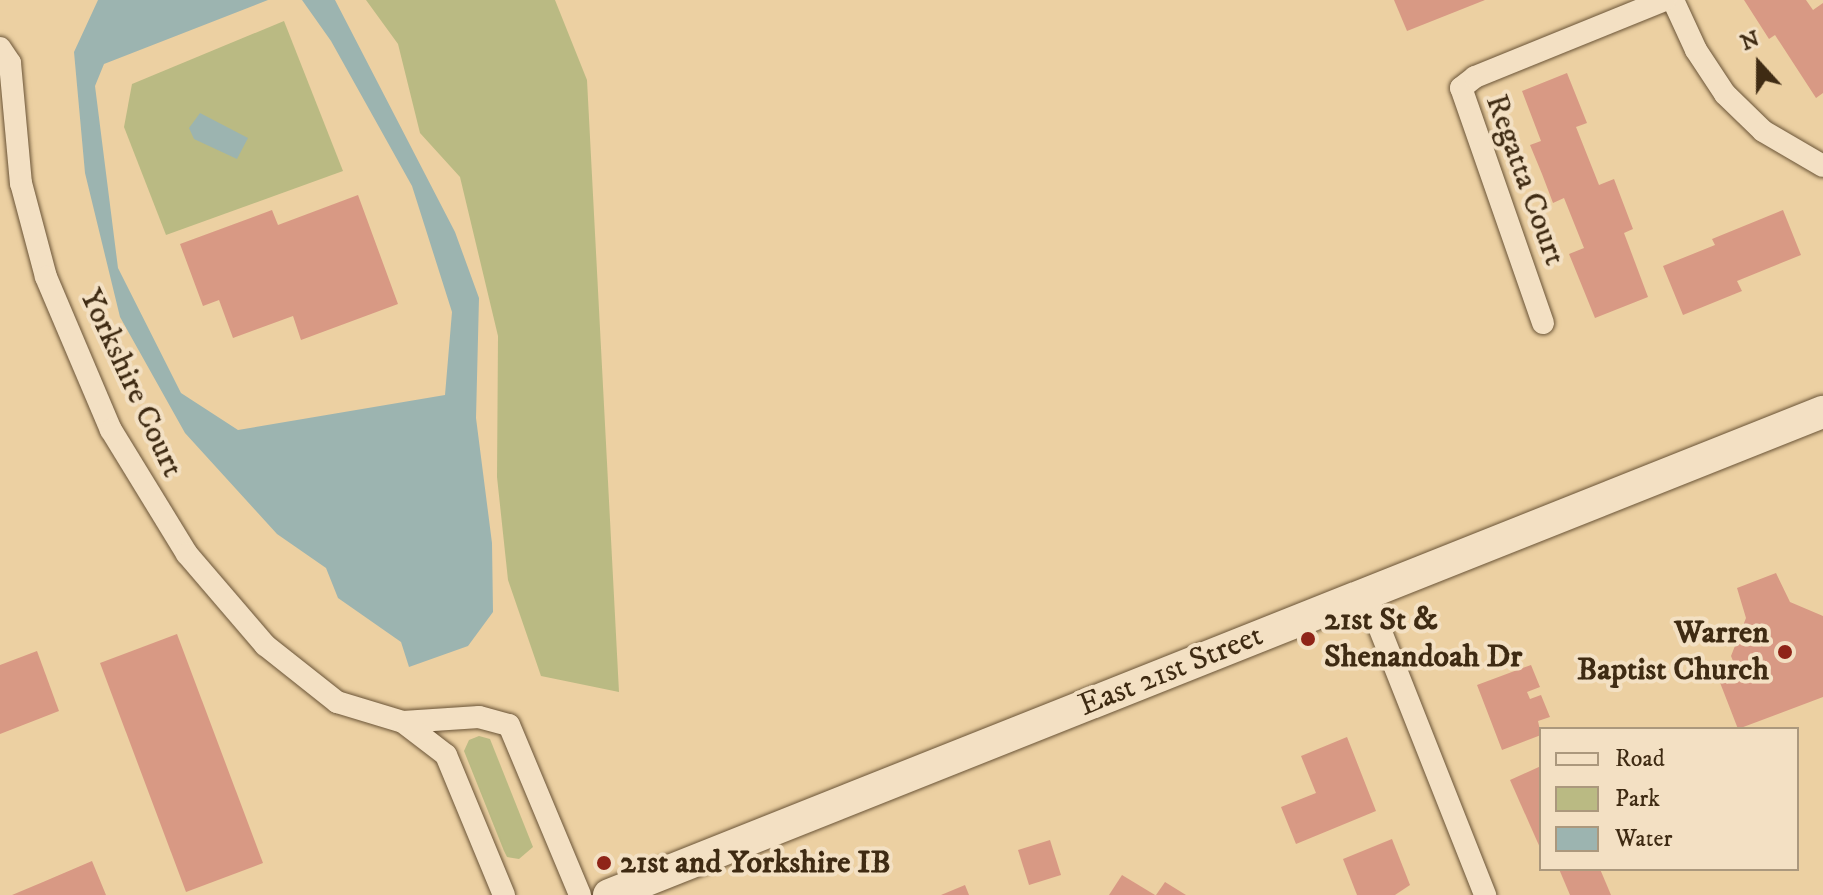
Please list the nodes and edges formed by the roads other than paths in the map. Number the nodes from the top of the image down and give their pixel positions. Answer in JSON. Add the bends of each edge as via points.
{"nodes":[{"id":1,"x":1665,"y":0,"type":"edge"},
{"id":2,"x":1673,"y":0,"type":"edge"},
{"id":3,"x":1,"y":49,"type":"edge"},
{"id":4,"x":1823,"y":166,"type":"edge"},
{"id":5,"x":1543,"y":323,"type":"dead end"},
{"id":6,"x":1823,"y":412,"type":"edge"},
{"id":7,"x":1366,"y":594,"type":"junction"},
{"id":8,"x":403,"y":722,"type":"junction"},
{"id":9,"x":504,"y":895,"type":"edge"},
{"id":10,"x":580,"y":895,"type":"edge"},
{"id":11,"x":609,"y":895,"type":"edge"},
{"id":12,"x":1485,"y":895,"type":"edge"}],
"edges":[{"from":1,"to":5,"type":"street","name":"Regatta Court","via":[[1475,77],[1461,88]]},
{"from":2,"to":4,"type":"street","via":[[1696,50],[1725,94],[1774,139]]},
{"from":3,"to":8,"type":"street","name":"Yorkshire Court","via":[[11,67],[16,152],[38,252],[95,394],[132,469],[197,567],[277,656],[337,702]]},
{"from":6,"to":7,"type":"main road","name":"East 21st Street"},
{"from":7,"to":11,"type":"main road","name":"East 21st Street"},
{"from":7,"to":12,"type":"street"},
{"from":8,"to":9,"type":"street","name":"Yorkshire Court","via":[[446,755]]},
{"from":8,"to":10,"type":"street","name":"Yorkshire Court","via":[[479,717],[509,725]]}]}
